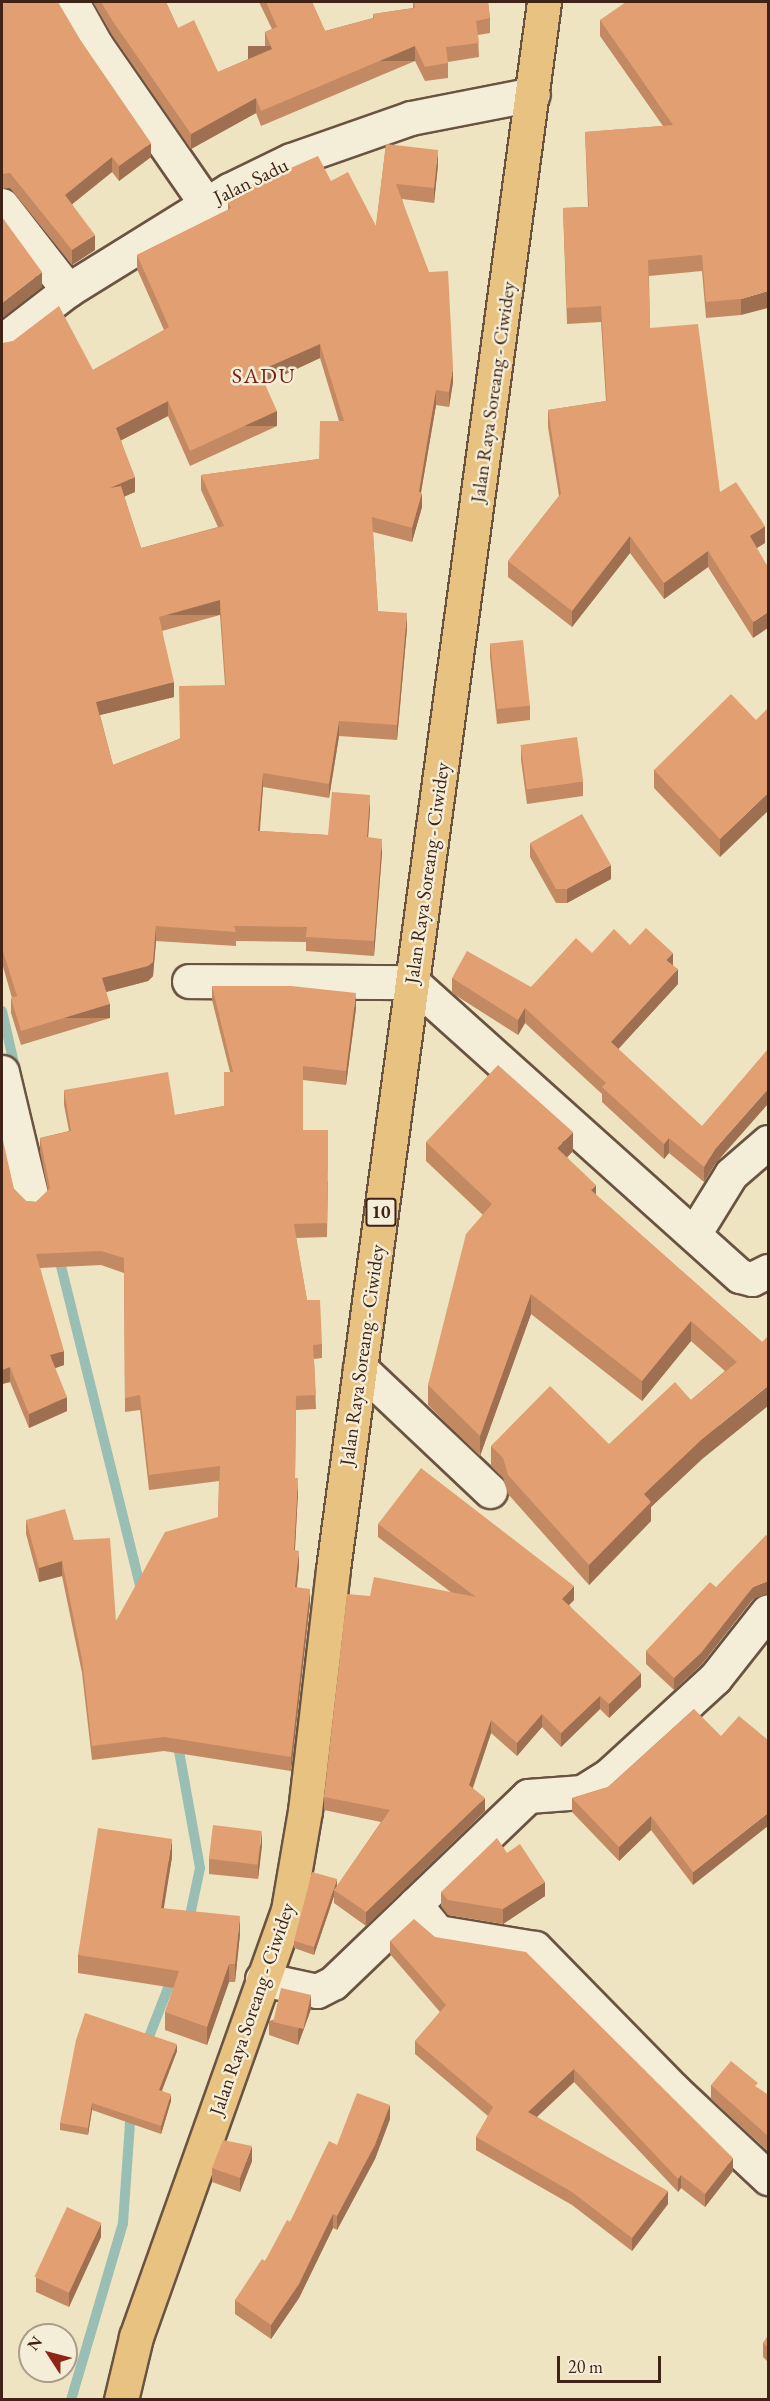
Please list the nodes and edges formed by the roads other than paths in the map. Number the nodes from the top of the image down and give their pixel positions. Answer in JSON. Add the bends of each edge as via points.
{"nodes":[{"id":1,"x":72,"y":2,"type":"edge"},
{"id":2,"x":544,"y":2,"type":"edge"},
{"id":3,"x":533,"y":94,"type":"junction"},
{"id":4,"x":206,"y":204,"type":"junction"},
{"id":5,"x":2,"y":205,"type":"edge"},
{"id":6,"x":68,"y":290,"type":"junction"},
{"id":7,"x":2,"y":341,"type":"edge"},
{"id":8,"x":189,"y":981,"type":"dead end"},
{"id":9,"x":412,"y":982,"type":"junction"},
{"id":10,"x":2,"y":1072,"type":"edge"},
{"id":11,"x":768,"y":1142,"type":"edge"},
{"id":12,"x":32,"y":1198,"type":"dead end"},
{"id":13,"x":694,"y":1234,"type":"junction"},
{"id":14,"x":768,"y":1271,"type":"edge"},
{"id":15,"x":360,"y":1368,"type":"junction"},
{"id":16,"x":490,"y":1491,"type":"dead end"},
{"id":17,"x":768,"y":1611,"type":"edge"},
{"id":18,"x":415,"y":1904,"type":"junction"},
{"id":19,"x":262,"y":1979,"type":"junction"},
{"id":20,"x":768,"y":2178,"type":"edge"},
{"id":21,"x":121,"y":2400,"type":"edge"}],
"edges":[{"from":1,"to":4,"type":"street","via":[[96,45]]},
{"from":2,"to":3,"type":"highway","name":"Jalan Raya Soreang - Ciwidey","number":"10"},
{"from":3,"to":4,"type":"street","name":"Jalan Sadu","via":[[411,118],[291,160]]},
{"from":3,"to":9,"type":"highway","name":"Jalan Raya Soreang - Ciwidey","number":"10"},
{"from":4,"to":6,"type":"street","name":"Jalan Sadu"},
{"from":5,"to":6,"type":"street"},
{"from":6,"to":7,"type":"street","name":"Jalan Sadu"},
{"from":8,"to":9,"type":"street"},
{"from":9,"to":13,"type":"street"},
{"from":9,"to":15,"type":"highway","name":"Jalan Raya Soreang - Ciwidey","number":"10"},
{"from":10,"to":12,"type":"street"},
{"from":11,"to":13,"type":"street","via":[[731,1174]]},
{"from":13,"to":14,"type":"street","via":[[740,1276],[752,1279]]},
{"from":15,"to":16,"type":"street"},
{"from":15,"to":19,"type":"highway","name":"Jalan Raya Soreang - Ciwidey","number":"10","via":[[305,1811],[288,1910]]},
{"from":17,"to":18,"type":"street","via":[[715,1678],[609,1775],[582,1792],[528,1796]]},
{"from":18,"to":19,"type":"street","via":[[333,1983],[316,1991]]},
{"from":18,"to":20,"type":"street","via":[[438,1932],[535,1948],[674,2090]]},
{"from":19,"to":21,"type":"highway","name":"Jalan Raya Soreang - Ciwidey","number":"10","via":[[136,2337]]}]}
